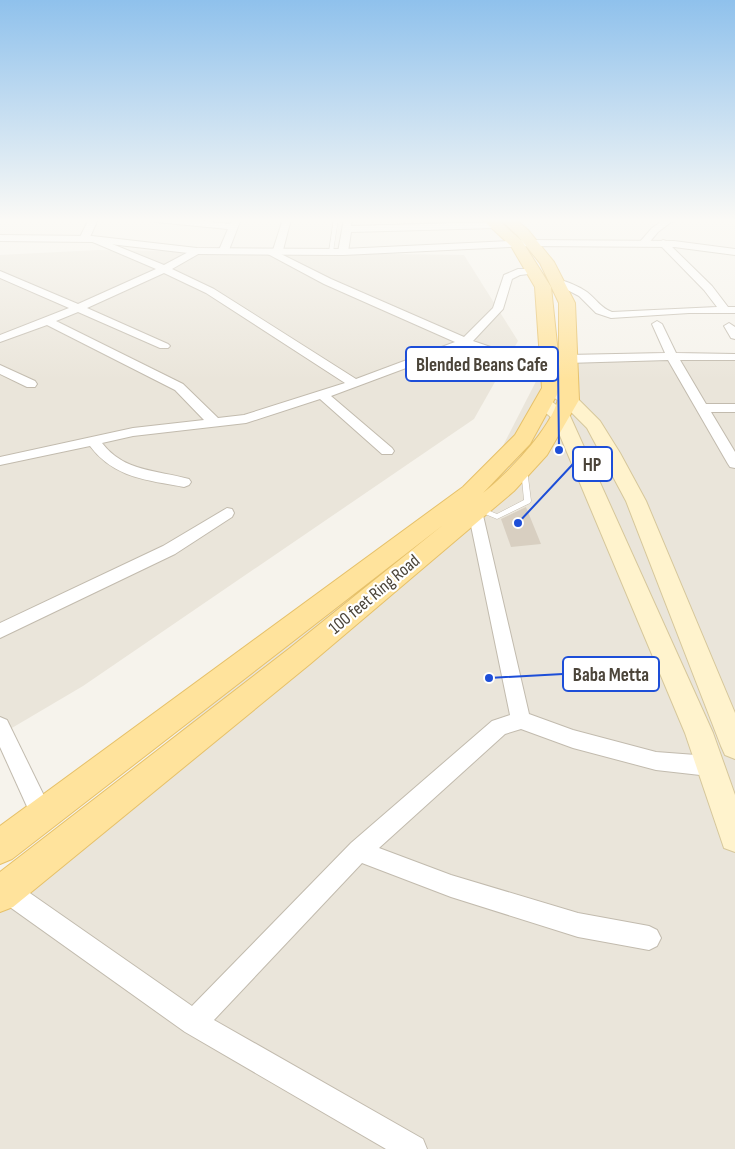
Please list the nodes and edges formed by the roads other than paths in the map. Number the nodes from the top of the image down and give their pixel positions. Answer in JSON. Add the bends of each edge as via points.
{"nodes":[{"id":1,"x":158,"y":273,"type":"edge"},
{"id":2,"x":170,"y":273,"type":"edge"},
{"id":3,"x":310,"y":273,"type":"edge"},
{"id":4,"x":522,"y":273,"type":"edge"},
{"id":5,"x":535,"y":273,"type":"edge"},
{"id":6,"x":552,"y":273,"type":"edge"},
{"id":7,"x":693,"y":273,"type":"edge"},
{"id":8,"x":0,"y":274,"type":"edge"},
{"id":9,"x":557,"y":282,"type":"junction"},
{"id":10,"x":78,"y":309,"type":"junction"},
{"id":11,"x":724,"y":309,"type":"junction"},
{"id":12,"x":735,"y":310,"type":"edge"},
{"id":13,"x":48,"y":321,"type":"junction"},
{"id":14,"x":657,"y":324,"type":"dead end"},
{"id":15,"x":729,"y":326,"type":"dead end"},
{"id":16,"x":735,"y":336,"type":"edge"},
{"id":17,"x":1,"y":337,"type":"edge"},
{"id":18,"x":465,"y":342,"type":"junction"},
{"id":19,"x":164,"y":346,"type":"dead end"},
{"id":20,"x":672,"y":356,"type":"junction"},
{"id":21,"x":735,"y":358,"type":"edge"},
{"id":22,"x":0,"y":369,"type":"edge"},
{"id":23,"x":31,"y":384,"type":"dead end"},
{"id":24,"x":355,"y":384,"type":"junction"},
{"id":25,"x":557,"y":390,"type":"junction"},
{"id":26,"x":322,"y":395,"type":"junction"},
{"id":27,"x":702,"y":408,"type":"junction"},
{"id":28,"x":735,"y":408,"type":"edge"},
{"id":29,"x":215,"y":423,"type":"junction"},
{"id":30,"x":93,"y":441,"type":"junction"},
{"id":31,"x":387,"y":451,"type":"dead end"},
{"id":32,"x":0,"y":460,"type":"edge"},
{"id":33,"x":735,"y":464,"type":"edge"},
{"id":34,"x":184,"y":482,"type":"dead end"},
{"id":35,"x":477,"y":510,"type":"junction"},
{"id":36,"x":227,"y":513,"type":"dead end"},
{"id":37,"x":0,"y":631,"type":"edge"},
{"id":38,"x":521,"y":720,"type":"junction"},
{"id":39,"x":0,"y":726,"type":"edge"},
{"id":40,"x":699,"y":733,"type":"junction"},
{"id":41,"x":733,"y":735,"type":"edge"},
{"id":42,"x":709,"y":766,"type":"junction"},
{"id":43,"x":42,"y":815,"type":"junction"},
{"id":44,"x":735,"y":837,"type":"edge"},
{"id":45,"x":0,"y":847,"type":"edge"},
{"id":46,"x":359,"y":851,"type":"junction"},
{"id":47,"x":3,"y":892,"type":"edge"},
{"id":48,"x":649,"y":938,"type":"dead end"},
{"id":49,"x":194,"y":1023,"type":"junction"},
{"id":50,"x":413,"y":1149,"type":"edge"}],
"edges":[{"from":1,"to":10,"type":"street"},
{"from":2,"to":24,"type":"street","via":[[210,291]]},
{"from":3,"to":18,"type":"street"},
{"from":4,"to":18,"type":"street","via":[[508,277],[498,309]]},
{"from":5,"to":25,"type":"main road","via":[[543,287]]},
{"from":6,"to":9,"type":"main road"},
{"from":7,"to":11,"type":"street"},
{"from":8,"to":10,"type":"street"},
{"from":9,"to":11,"type":"street","via":[[583,294],[600,311],[611,315]]},
{"from":9,"to":25,"type":"main road","via":[[567,303]]},
{"from":10,"to":13,"type":"street"},
{"from":10,"to":19,"type":"street"},
{"from":11,"to":12,"type":"street"},
{"from":13,"to":17,"type":"street"},
{"from":13,"to":29,"type":"street","via":[[179,387]]},
{"from":14,"to":20,"type":"street"},
{"from":15,"to":16,"type":"street"},
{"from":18,"to":24,"type":"street"},
{"from":18,"to":25,"type":"street","via":[[526,365]]},
{"from":20,"to":21,"type":"street"},
{"from":20,"to":25,"type":"street"},
{"from":20,"to":27,"type":"street"},
{"from":22,"to":23,"type":"street"},
{"from":24,"to":26,"type":"street"},
{"from":25,"to":35,"type":"main road","name":"100 feet Ring Road","via":[[540,450],[506,486]]},
{"from":25,"to":40,"type":"main road"},
{"from":25,"to":41,"type":"main road","via":[[594,425],[636,501]]},
{"from":25,"to":43,"type":"main road","name":"100 feet Ring Road","via":[[523,439],[472,492]]},
{"from":26,"to":29,"type":"street","via":[[246,419]]},
{"from":26,"to":31,"type":"street"},
{"from":27,"to":28,"type":"street"},
{"from":27,"to":33,"type":"street"},
{"from":29,"to":30,"type":"street","via":[[134,432]]},
{"from":30,"to":32,"type":"street"},
{"from":30,"to":34,"type":"street","via":[[102,455],[114,464],[132,472]]},
{"from":35,"to":38,"type":"street"},
{"from":35,"to":47,"type":"main road","name":"100 feet Ring Road","via":[[300,656]]},
{"from":36,"to":37,"type":"street","via":[[169,550]]},
{"from":38,"to":42,"type":"street","via":[[573,740],[656,761]]},
{"from":38,"to":46,"type":"street","via":[[499,727]]},
{"from":39,"to":43,"type":"street"},
{"from":40,"to":41,"type":"street"},
{"from":40,"to":42,"type":"main road"},
{"from":42,"to":44,"type":"main road"},
{"from":43,"to":45,"type":"main road","name":"100 feet Ring Road"},
{"from":46,"to":48,"type":"street","via":[[451,886],[578,925]]},
{"from":46,"to":49,"type":"street"},
{"from":47,"to":49,"type":"street"},
{"from":49,"to":50,"type":"street"}]}
